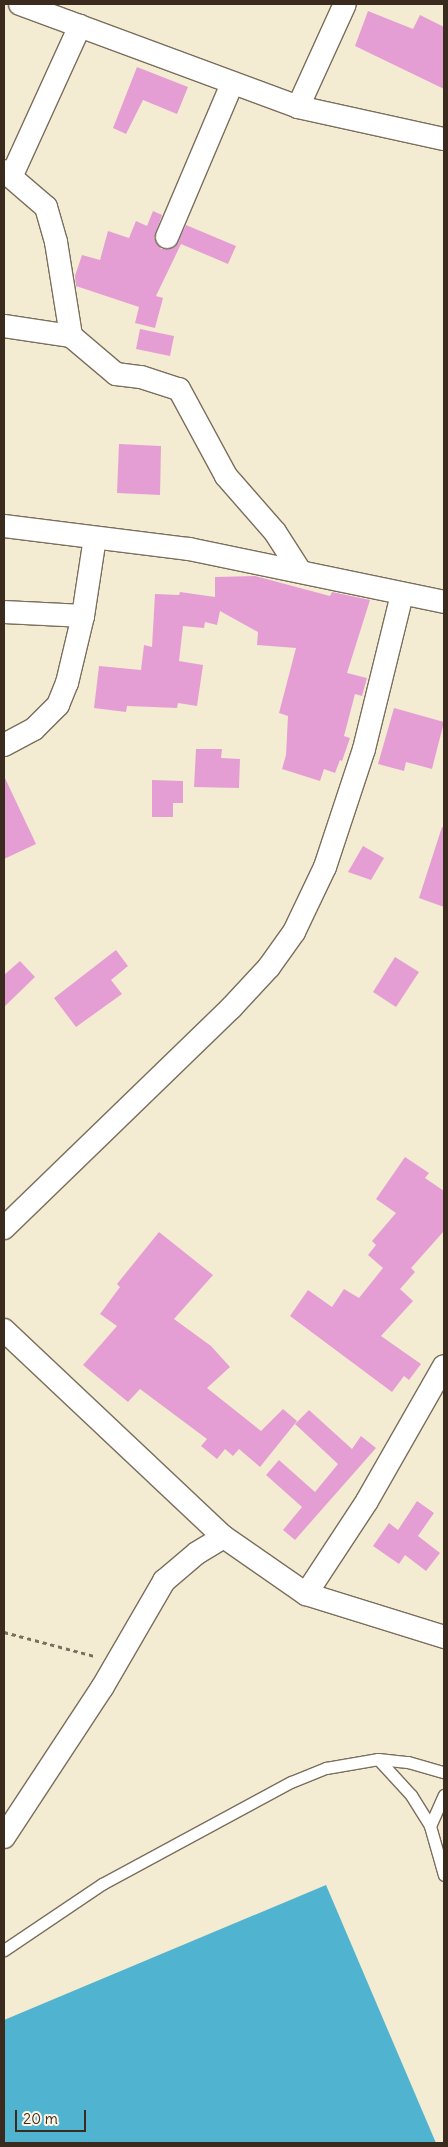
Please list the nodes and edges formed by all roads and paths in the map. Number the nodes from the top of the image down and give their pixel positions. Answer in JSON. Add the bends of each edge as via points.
{"nodes":[{"id":1,"x":20,"y":4,"type":"edge"},
{"id":2,"x":345,"y":4,"type":"edge"},
{"id":3,"x":80,"y":26,"type":"junction"},
{"id":4,"x":232,"y":84,"type":"junction"},
{"id":5,"x":298,"y":107,"type":"junction"},
{"id":6,"x":444,"y":139,"type":"edge"},
{"id":7,"x":8,"y":173,"type":"edge"},
{"id":8,"x":167,"y":237,"type":"dead end"},
{"id":9,"x":4,"y":326,"type":"edge"},
{"id":10,"x":71,"y":336,"type":"junction"},
{"id":11,"x":4,"y":526,"type":"edge"},
{"id":12,"x":95,"y":538,"type":"junction"},
{"id":13,"x":300,"y":571,"type":"junction"},
{"id":14,"x":402,"y":594,"type":"junction"},
{"id":15,"x":444,"y":602,"type":"edge"},
{"id":16,"x":4,"y":612,"type":"edge"},
{"id":17,"x":83,"y":616,"type":"junction"},
{"id":18,"x":4,"y":745,"type":"edge"},
{"id":19,"x":4,"y":1228,"type":"edge"},
{"id":20,"x":4,"y":1330,"type":"edge"},
{"id":21,"x":444,"y":1366,"type":"edge"},
{"id":22,"x":224,"y":1537,"type":"junction"},
{"id":23,"x":306,"y":1594,"type":"junction"},
{"id":24,"x":4,"y":1632,"type":"edge"},
{"id":25,"x":444,"y":1637,"type":"edge"},
{"id":26,"x":116,"y":1664,"type":"junction"},
{"id":27,"x":378,"y":1759,"type":"junction"},
{"id":28,"x":444,"y":1772,"type":"edge"},
{"id":29,"x":444,"y":1795,"type":"edge"},
{"id":30,"x":430,"y":1826,"type":"junction"},
{"id":31,"x":4,"y":1837,"type":"edge"},
{"id":32,"x":444,"y":1875,"type":"edge"},
{"id":33,"x":4,"y":1950,"type":"edge"}],
"edges":[{"from":1,"to":3,"type":"street"},
{"from":2,"to":5,"type":"street"},
{"from":3,"to":4,"type":"street"},
{"from":3,"to":7,"type":"street"},
{"from":4,"to":5,"type":"street"},
{"from":4,"to":8,"type":"street"},
{"from":5,"to":6,"type":"street"},
{"from":7,"to":10,"type":"street","via":[[46,207],[56,242]]},
{"from":9,"to":10,"type":"street"},
{"from":10,"to":13,"type":"street","via":[[116,374],[179,388],[226,476],[275,532]]},
{"from":11,"to":12,"type":"street"},
{"from":12,"to":13,"type":"street","via":[[189,549]]},
{"from":12,"to":17,"type":"street"},
{"from":13,"to":14,"type":"street"},
{"from":14,"to":15,"type":"street"},
{"from":14,"to":19,"type":"street","via":[[364,749],[325,867],[294,932],[270,967],[232,1008]]},
{"from":16,"to":17,"type":"street"},
{"from":17,"to":18,"type":"street","via":[[67,683],[58,705],[34,729]]},
{"from":20,"to":22,"type":"street"},
{"from":21,"to":23,"type":"street","via":[[367,1500]]},
{"from":22,"to":23,"type":"street"},
{"from":22,"to":26,"type":"street","via":[[197,1553],[164,1581]]},
{"from":23,"to":25,"type":"street"},
{"from":24,"to":26,"type":"path","via":[[25,1635]]},
{"from":26,"to":31,"type":"street"},
{"from":27,"to":28,"type":"lane","via":[[408,1762]]},
{"from":27,"to":30,"type":"lane","via":[[410,1795]]},
{"from":27,"to":33,"type":"lane","via":[[326,1768],[291,1782],[102,1884]]},
{"from":29,"to":30,"type":"lane"},
{"from":30,"to":32,"type":"lane"}]}
